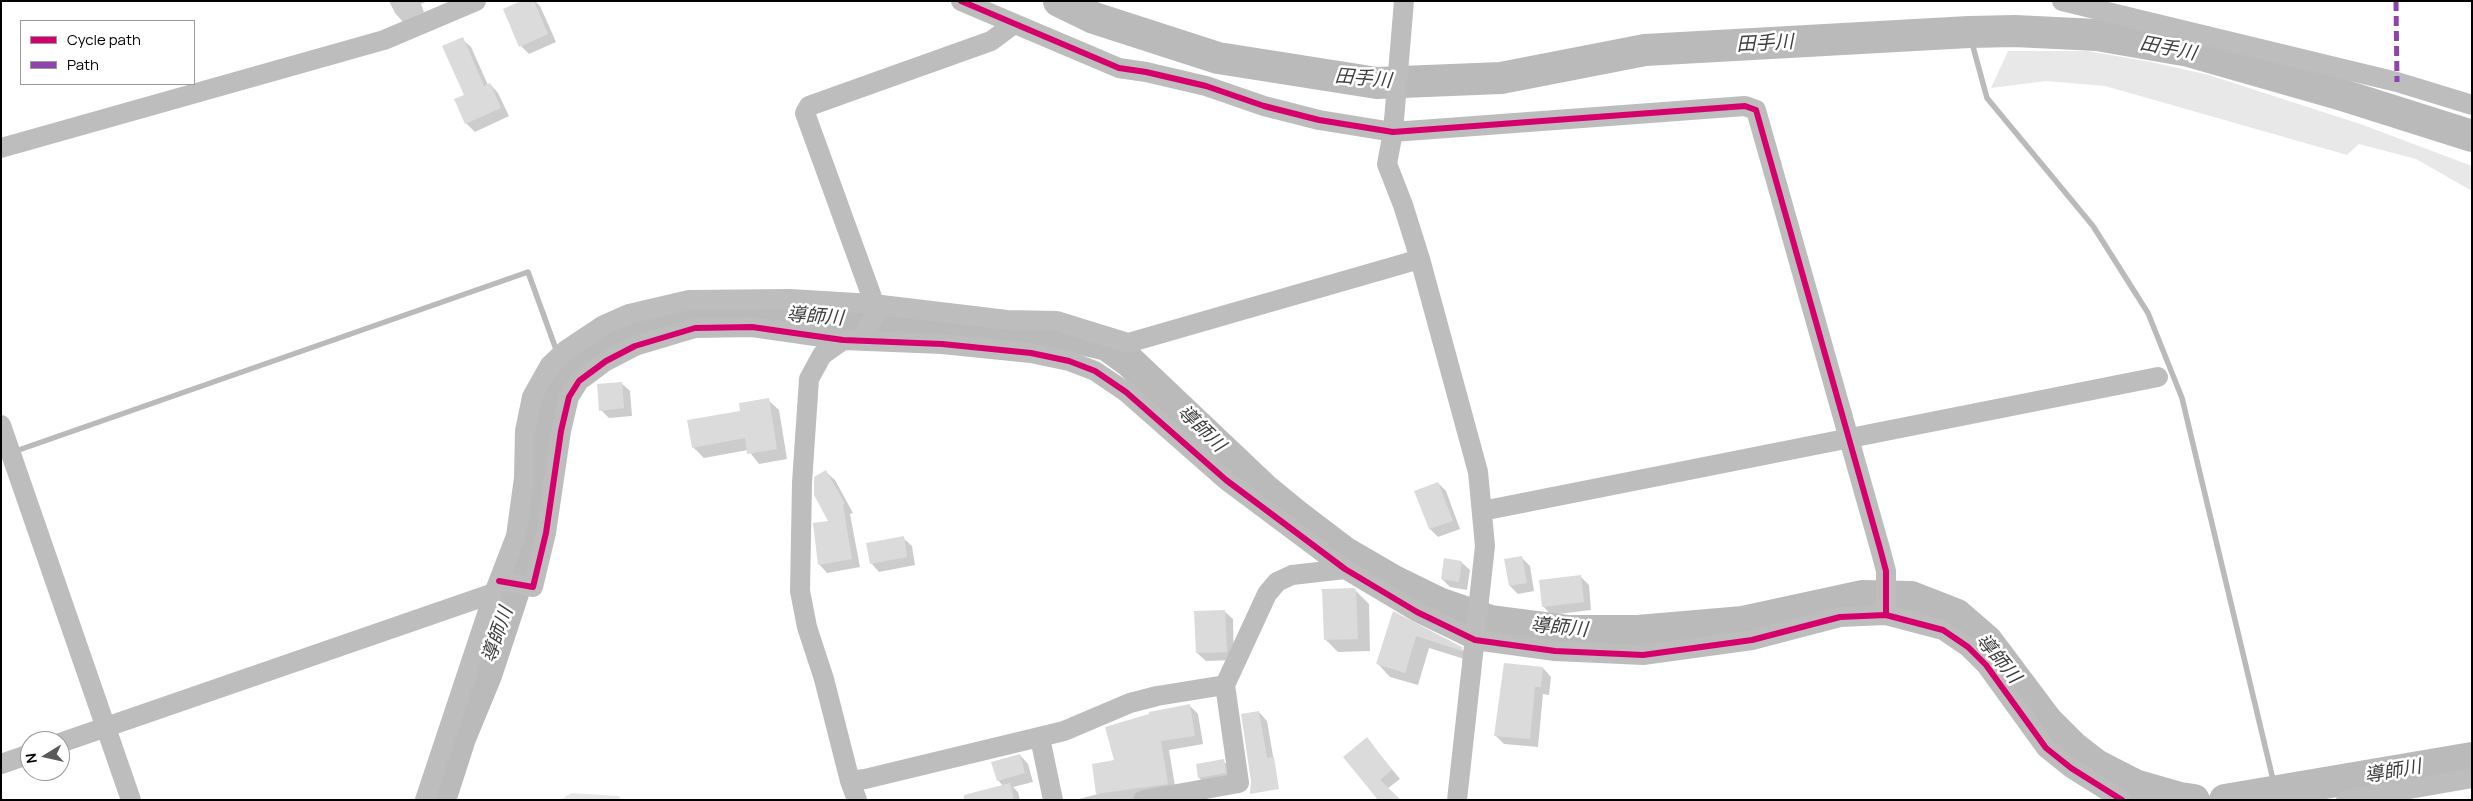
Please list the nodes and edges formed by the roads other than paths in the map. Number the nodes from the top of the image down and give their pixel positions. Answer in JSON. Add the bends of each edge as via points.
{"nodes":[{"id":1,"x":476,"y":1,"type":"edge"},
{"id":2,"x":961,"y":1,"type":"edge"},
{"id":3,"x":1404,"y":1,"type":"edge"},
{"id":4,"x":2062,"y":1,"type":"edge"},
{"id":5,"x":1014,"y":24,"type":"junction"},
{"id":6,"x":2472,"y":105,"type":"edge"},
{"id":7,"x":1393,"y":132,"type":"junction"},
{"id":8,"x":1,"y":148,"type":"edge"},
{"id":9,"x":1420,"y":259,"type":"junction"},
{"id":10,"x":875,"y":308,"type":"junction"},
{"id":11,"x":852,"y":340,"type":"junction"},
{"id":12,"x":2158,"y":377,"type":"dead end"},
{"id":13,"x":1,"y":425,"type":"edge"},
{"id":14,"x":1847,"y":438,"type":"junction"},
{"id":15,"x":1482,"y":511,"type":"junction"},
{"id":16,"x":1345,"y":570,"type":"junction"},
{"id":17,"x":496,"y":587,"type":"junction"},
{"id":18,"x":1886,"y":616,"type":"junction"},
{"id":19,"x":1475,"y":640,"type":"junction"},
{"id":20,"x":1225,"y":685,"type":"junction"},
{"id":21,"x":106,"y":727,"type":"junction"},
{"id":22,"x":1040,"y":738,"type":"junction"},
{"id":23,"x":70,"y":740,"type":"edge"},
{"id":24,"x":20,"y":757,"type":"edge"},
{"id":25,"x":1,"y":764,"type":"edge"},
{"id":26,"x":2472,"y":778,"type":"edge"},
{"id":27,"x":850,"y":781,"type":"junction"},
{"id":28,"x":131,"y":800,"type":"edge"},
{"id":29,"x":425,"y":800,"type":"edge"},
{"id":30,"x":856,"y":800,"type":"edge"},
{"id":31,"x":1053,"y":800,"type":"edge"},
{"id":32,"x":1143,"y":800,"type":"edge"},
{"id":33,"x":1457,"y":800,"type":"edge"},
{"id":34,"x":2122,"y":800,"type":"edge"},
{"id":35,"x":2346,"y":800,"type":"edge"}],
"edges":[{"from":1,"to":8,"type":"street","via":[[384,40]]},
{"from":2,"to":5,"type":"street"},
{"from":3,"to":7,"type":"street"},
{"from":4,"to":6,"type":"street","via":[[2397,82]]},
{"from":5,"to":7,"type":"street","via":[[1119,68],[1206,86],[1319,120]]},
{"from":5,"to":10,"type":"street","via":[[991,41],[809,106],[805,113]]},
{"from":7,"to":9,"type":"street","via":[[1387,164]]},
{"from":7,"to":14,"type":"street","via":[[1745,106],[1756,110]]},
{"from":9,"to":10,"type":"street","via":[[1128,343],[1057,321],[1007,320]]},
{"from":9,"to":15,"type":"street","via":[[1478,472]]},
{"from":10,"to":11,"type":"street"},
{"from":10,"to":17,"type":"street","via":[[790,299],[689,300],[629,314],[602,326],[566,350],[550,365],[532,397],[524,432],[522,503],[516,536]]},
{"from":11,"to":16,"type":"street","via":[[942,344],[1031,353],[1069,361],[1095,371],[1126,392],[1226,480]]},
{"from":11,"to":17,"type":"street","via":[[752,327],[695,328],[635,346],[606,362],[579,381],[570,397],[533,587]]},
{"from":11,"to":27,"type":"street","via":[[822,355],[810,379],[802,482],[800,582],[807,627]]},
{"from":12,"to":14,"type":"street"},
{"from":13,"to":21,"type":"street"},
{"from":14,"to":15,"type":"street"},
{"from":14,"to":18,"type":"street","via":[[1886,571]]},
{"from":15,"to":19,"type":"street","via":[[1485,546]]},
{"from":16,"to":19,"type":"street","via":[[1416,612]]},
{"from":16,"to":20,"type":"street","via":[[1292,575],[1277,582],[1267,594]]},
{"from":17,"to":21,"type":"street"},
{"from":17,"to":29,"type":"street"},
{"from":18,"to":19,"type":"street","via":[[1840,617],[1752,640],[1643,654],[1555,651]]},
{"from":18,"to":34,"type":"street","via":[[1943,630],[1968,647],[1986,665],[2046,748]]},
{"from":19,"to":33,"type":"street"},
{"from":20,"to":22,"type":"street","via":[[1139,701]]},
{"from":20,"to":32,"type":"street","via":[[1239,783]]},
{"from":21,"to":23,"type":"street"},
{"from":21,"to":28,"type":"street"},
{"from":22,"to":27,"type":"street"},
{"from":22,"to":31,"type":"street"},
{"from":24,"to":25,"type":"street"},
{"from":26,"to":35,"type":"street"},
{"from":27,"to":30,"type":"street"}]}
